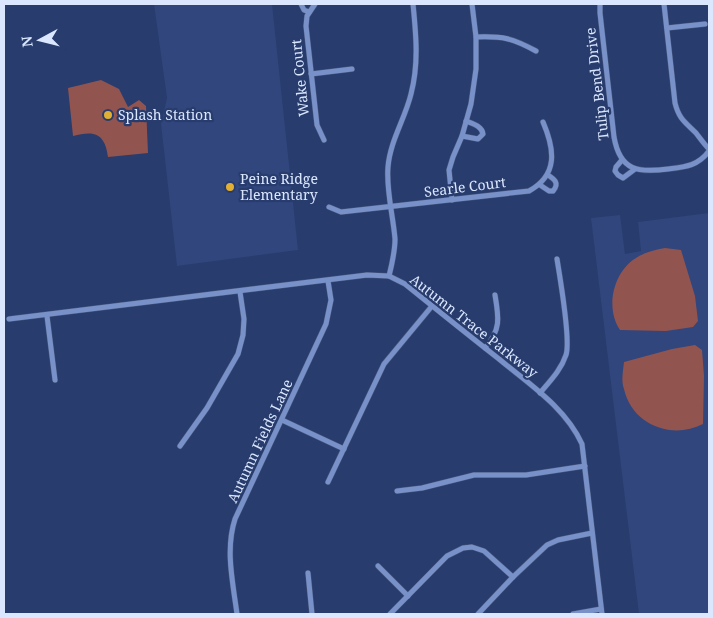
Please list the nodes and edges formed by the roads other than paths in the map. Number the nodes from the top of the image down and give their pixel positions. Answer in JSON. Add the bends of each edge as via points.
{"nodes":[{"id":1,"x":301,"y":4,"type":"edge"},
{"id":2,"x":314,"y":4,"type":"edge"},
{"id":3,"x":412,"y":4,"type":"edge"},
{"id":4,"x":472,"y":4,"type":"edge"},
{"id":5,"x":600,"y":4,"type":"edge"},
{"id":6,"x":664,"y":4,"type":"edge"},
{"id":7,"x":309,"y":12,"type":"junction"},
{"id":8,"x":705,"y":24,"type":"dead end"},
{"id":9,"x":667,"y":28,"type":"junction"},
{"id":10,"x":476,"y":37,"type":"junction"},
{"id":11,"x":536,"y":51,"type":"dead end"},
{"id":12,"x":352,"y":69,"type":"dead end"},
{"id":13,"x":311,"y":74,"type":"junction"},
{"id":14,"x":466,"y":121,"type":"junction"},
{"id":15,"x":543,"y":122,"type":"dead end"},
{"id":16,"x":462,"y":136,"type":"junction"},
{"id":17,"x":324,"y":140,"type":"dead end"},
{"id":18,"x":709,"y":150,"type":"edge"},
{"id":19,"x":622,"y":160,"type":"junction"},
{"id":20,"x":635,"y":169,"type":"junction"},
{"id":21,"x":548,"y":175,"type":"junction"},
{"id":22,"x":540,"y":185,"type":"junction"},
{"id":23,"x":452,"y":200,"type":"junction"},
{"id":24,"x":329,"y":207,"type":"dead end"},
{"id":25,"x":391,"y":208,"type":"junction"},
{"id":26,"x":557,"y":259,"type":"dead end"},
{"id":27,"x":389,"y":276,"type":"junction"},
{"id":28,"x":328,"y":281,"type":"junction"},
{"id":29,"x":240,"y":292,"type":"junction"},
{"id":30,"x":496,"y":296,"type":"dead end"},
{"id":31,"x":432,"y":306,"type":"junction"},
{"id":32,"x":47,"y":316,"type":"junction"},
{"id":33,"x":9,"y":319,"type":"dead end"},
{"id":34,"x":484,"y":348,"type":"junction"},
{"id":35,"x":55,"y":380,"type":"dead end"},
{"id":36,"x":540,"y":393,"type":"junction"},
{"id":37,"x":282,"y":420,"type":"junction"},
{"id":38,"x":180,"y":446,"type":"dead end"},
{"id":39,"x":344,"y":449,"type":"junction"},
{"id":40,"x":585,"y":466,"type":"junction"},
{"id":41,"x":328,"y":482,"type":"dead end"},
{"id":42,"x":397,"y":491,"type":"dead end"},
{"id":43,"x":592,"y":533,"type":"junction"},
{"id":44,"x":378,"y":566,"type":"dead end"},
{"id":45,"x":308,"y":573,"type":"dead end"},
{"id":46,"x":513,"y":577,"type":"junction"},
{"id":47,"x":408,"y":596,"type":"junction"},
{"id":48,"x":601,"y":612,"type":"edge"},
{"id":49,"x":237,"y":614,"type":"edge"},
{"id":50,"x":312,"y":614,"type":"edge"},
{"id":51,"x":390,"y":614,"type":"edge"},
{"id":52,"x":478,"y":614,"type":"edge"},
{"id":53,"x":573,"y":614,"type":"edge"}],
"edges":[{"from":1,"to":7,"type":"street"},
{"from":2,"to":7,"type":"street","name":"Wake Court"},
{"from":3,"to":25,"type":"street","via":[[416,66],[411,95],[388,167]]},
{"from":4,"to":10,"type":"street"},
{"from":5,"to":19,"type":"street","name":"Tulip Bend Drive","via":[[614,137]]},
{"from":6,"to":9,"type":"street"},
{"from":7,"to":13,"type":"street","name":"Wake Court","via":[[306,26]]},
{"from":8,"to":9,"type":"street"},
{"from":9,"to":18,"type":"street","via":[[677,113]]},
{"from":10,"to":11,"type":"street","via":[[499,36]]},
{"from":10,"to":14,"type":"street","via":[[476,69]]},
{"from":12,"to":13,"type":"street"},
{"from":13,"to":17,"type":"street","name":"Wake Court","via":[[317,125]]},
{"from":14,"to":16,"type":"street"},
{"from":14,"to":16,"type":"street","via":[[476,125],[483,134],[478,139]]},
{"from":15,"to":21,"type":"street","name":"Searle Court","via":[[549,136],[552,160]]},
{"from":16,"to":23,"type":"street","via":[[449,170]]},
{"from":18,"to":20,"type":"street","name":"Tulip Bend Drive","via":[[696,164],[685,167],[648,172]]},
{"from":19,"to":20,"type":"street"},
{"from":19,"to":20,"type":"street","name":"Tulip Bend Drive","via":[[615,171],[618,176],[623,178]]},
{"from":21,"to":22,"type":"street"},
{"from":21,"to":22,"type":"street","name":"Searle Court","via":[[556,181],[556,188],[549,190]]},
{"from":22,"to":23,"type":"street","name":"Searle Court","via":[[529,191]]},
{"from":23,"to":25,"type":"street","name":"Searle Court"},
{"from":24,"to":25,"type":"street","name":"Searle Court","via":[[342,212]]},
{"from":25,"to":27,"type":"street","via":[[395,239]]},
{"from":26,"to":36,"type":"street","via":[[567,353],[560,369]]},
{"from":27,"to":28,"type":"street","name":"Autumn Trace Parkway","via":[[367,275]]},
{"from":27,"to":31,"type":"street","name":"Autumn Trace Parkway","via":[[405,284]]},
{"from":28,"to":29,"type":"street","name":"Autumn Trace Parkway"},
{"from":28,"to":37,"type":"street","name":"Autumn Fields Lane","via":[[330,300],[326,324]]},
{"from":29,"to":32,"type":"street","name":"Autumn Trace Parkway"},
{"from":29,"to":38,"type":"street","via":[[244,335],[238,354],[207,408]]},
{"from":30,"to":34,"type":"street","via":[[498,324],[493,339]]},
{"from":31,"to":34,"type":"street","name":"Autumn Trace Parkway"},
{"from":31,"to":39,"type":"street","via":[[384,364]]},
{"from":32,"to":33,"type":"street","name":"Autumn Trace Parkway"},
{"from":32,"to":35,"type":"street"},
{"from":34,"to":36,"type":"street","name":"Autumn Trace Parkway"},
{"from":36,"to":40,"type":"street","name":"Autumn Trace Parkway","via":[[576,430]]},
{"from":37,"to":39,"type":"street"},
{"from":37,"to":49,"type":"street","name":"Autumn Fields Lane","via":[[234,520],[229,548]]},
{"from":39,"to":41,"type":"street"},
{"from":40,"to":42,"type":"street","via":[[526,475],[474,475]]},
{"from":40,"to":43,"type":"street","name":"Autumn Trace Parkway"},
{"from":43,"to":46,"type":"street","via":[[548,545]]},
{"from":43,"to":48,"type":"street","name":"Autumn Trace Parkway"},
{"from":44,"to":47,"type":"street"},
{"from":45,"to":50,"type":"street"},
{"from":46,"to":47,"type":"street","via":[[484,551],[463,548],[447,556]]},
{"from":46,"to":52,"type":"street"},
{"from":47,"to":51,"type":"street"},
{"from":48,"to":53,"type":"street"}]}
